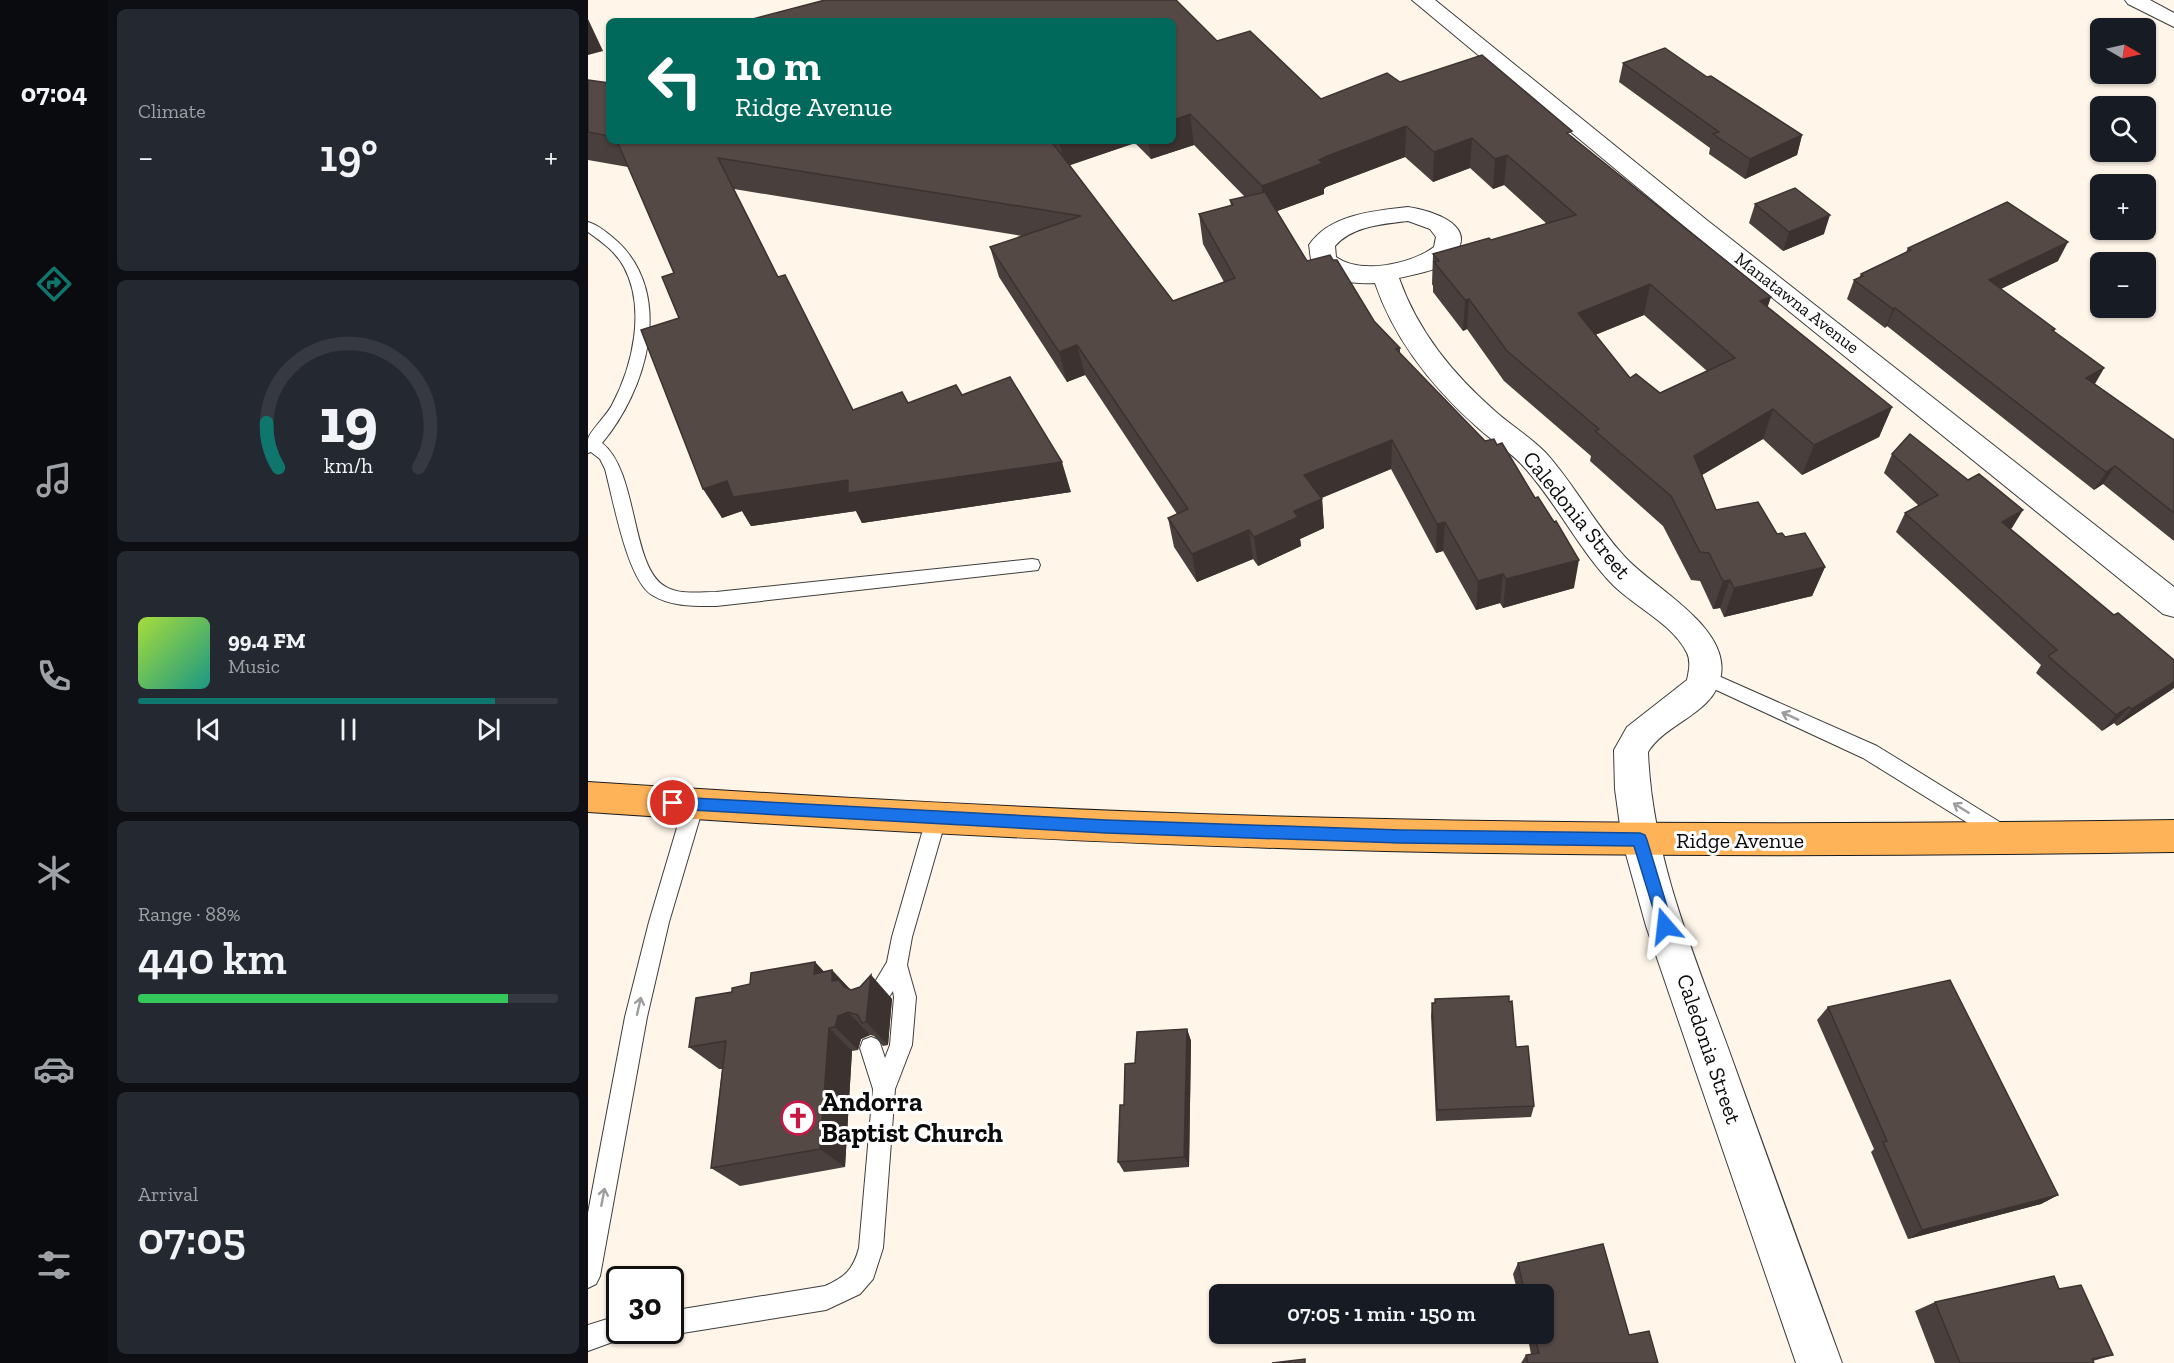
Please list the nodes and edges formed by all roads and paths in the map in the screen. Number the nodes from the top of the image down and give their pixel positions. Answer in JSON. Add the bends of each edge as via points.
{"nodes":[{"id":1,"x":1422,"y":0,"type":"edge"},
{"id":2,"x":2135,"y":0,"type":"edge"},
{"id":3,"x":2174,"y":21,"type":"edge"},
{"id":4,"x":588,"y":226,"type":"edge"},
{"id":5,"x":1383,"y":272,"type":"dead end"},
{"id":6,"x":590,"y":445,"type":"edge"},
{"id":7,"x":1032,"y":565,"type":"dead end"},
{"id":8,"x":2174,"y":604,"type":"edge"},
{"id":9,"x":1705,"y":677,"type":"junction"},
{"id":10,"x":588,"y":797,"type":"edge"},
{"id":11,"x":694,"y":804,"type":"junction"},
{"id":12,"x":936,"y":819,"type":"junction"},
{"id":13,"x":2174,"y":836,"type":"edge"},
{"id":14,"x":2011,"y":839,"type":"junction"},
{"id":15,"x":1640,"y":840,"type":"junction"},
{"id":16,"x":897,"y":965,"type":"junction"},
{"id":17,"x":874,"y":1002,"type":"dead end"},
{"id":18,"x":871,"y":1048,"type":"dead end"},
{"id":19,"x":884,"y":1089,"type":"junction"},
{"id":20,"x":588,"y":1276,"type":"edge"},
{"id":21,"x":684,"y":1321,"type":"edge"},
{"id":22,"x":606,"y":1331,"type":"edge"},
{"id":23,"x":588,"y":1339,"type":"edge"},
{"id":24,"x":1820,"y":1363,"type":"edge"}],
"edges":[{"from":1,"to":8,"type":"street","name":"Manatawna Avenue"},
{"from":2,"to":3,"type":"street"},
{"from":4,"to":6,"type":"lane","via":[[626,257],[641,293],[644,312],[627,393],[607,428]]},
{"from":5,"to":9,"type":"street","name":"Caledonia Street","via":[[1403,323],[1441,375],[1535,460],[1624,576],[1692,634],[1706,660]]},
{"from":6,"to":7,"type":"lane","via":[[606,455],[613,469],[643,573],[654,588],[670,595],[716,598]]},
{"from":14,"to":9,"type":"lane","one_way":true,"via":[[1870,752]]},
{"from":9,"to":15,"type":"street","name":"Caledonia Street","via":[[1701,688],[1639,737],[1631,750]]},
{"from":10,"to":11,"type":"main road","name":"Ridge Avenue"},
{"from":11,"to":12,"type":"main road","name":"Ridge Avenue"},
{"from":20,"to":11,"type":"lane","one_way":true,"via":[[636,1017]]},
{"from":12,"to":15,"type":"main road","name":"Ridge Avenue","via":[[1400,837]]},
{"from":12,"to":16,"type":"lane"},
{"from":13,"to":14,"type":"main road","name":"Ridge Avenue"},
{"from":14,"to":15,"type":"main road","name":"Ridge Avenue"},
{"from":15,"to":24,"type":"street","name":"Caledonia Street","via":[[1665,926]]},
{"from":16,"to":17,"type":"lane"},
{"from":16,"to":19,"type":"lane","via":[[905,997],[901,1045]]},
{"from":18,"to":19,"type":"lane"},
{"from":19,"to":21,"type":"lane","via":[[871,1248],[865,1271],[852,1286],[826,1299]]},
{"from":22,"to":23,"type":"lane"}]}
